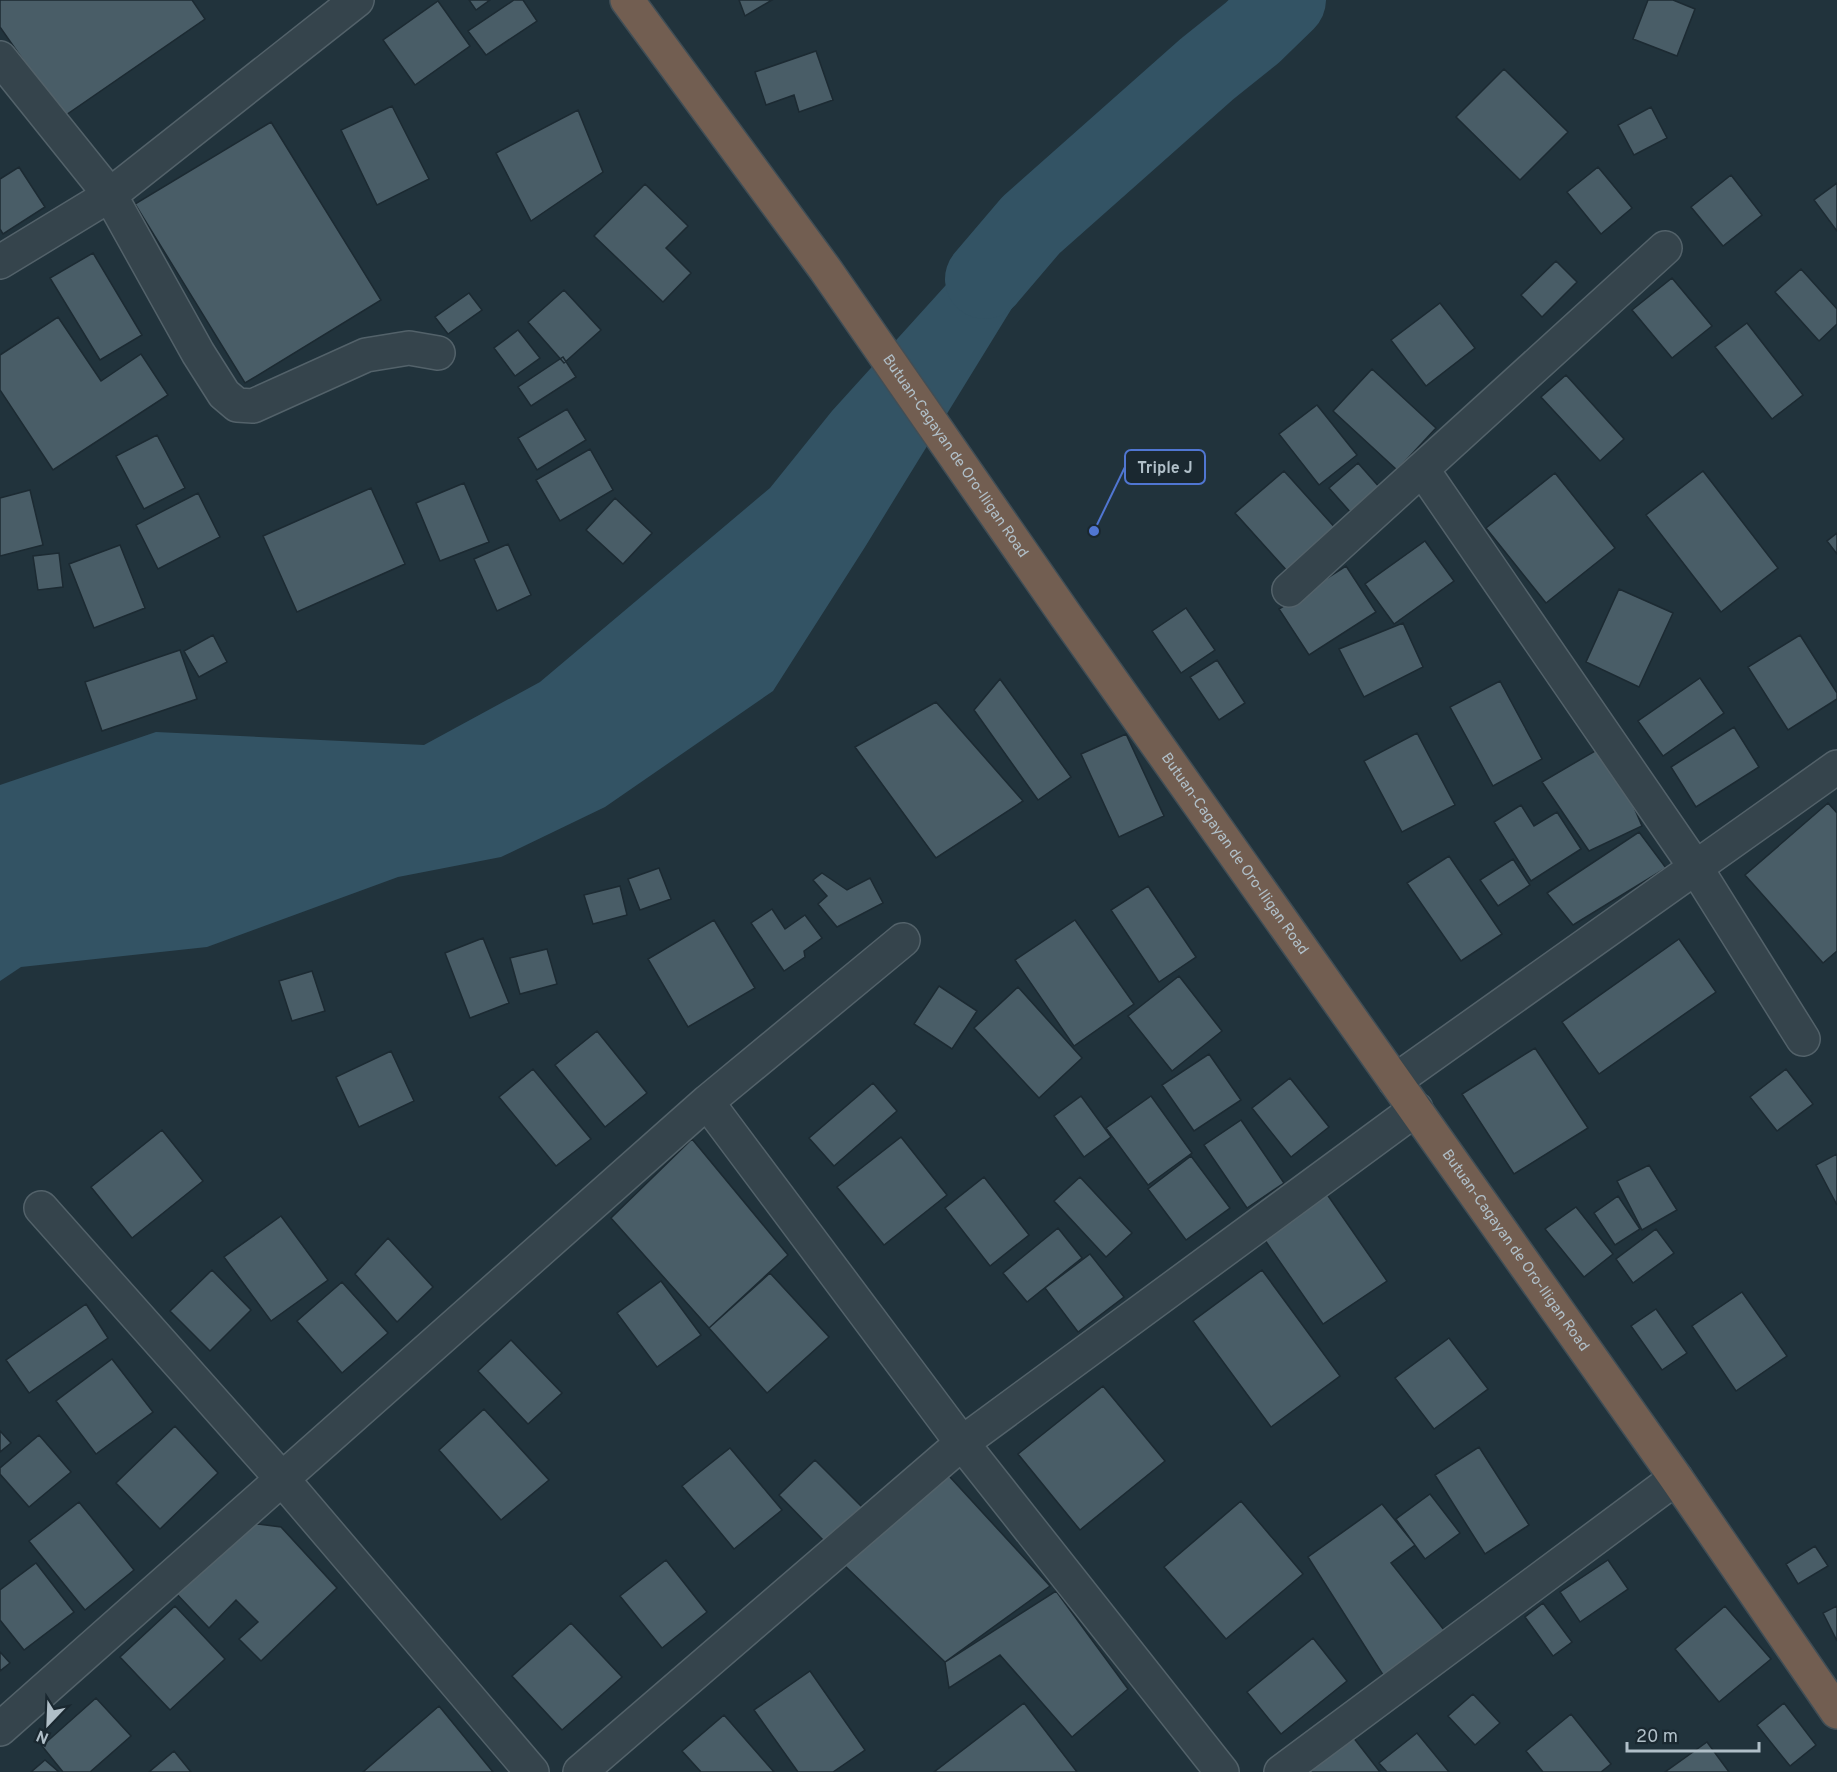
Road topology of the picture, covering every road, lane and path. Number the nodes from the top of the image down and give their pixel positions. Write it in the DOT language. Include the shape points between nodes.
graph roads {
  1 [pos="357,0"];
  2 [pos="627,0"];
  3 [pos="0,58"];
  4 [pos="110,195"];
  5 [pos="1665,248"];
  6 [pos="0,262"];
  7 [pos="438,353"];
  8 [pos="1422,469"];
  9 [pos="1289,590"];
  10 [pos="1837,767"];
  11 [pos="1696,868"];
  12 [pos="903,940"];
  13 [pos="1803,1039"];
  14 [pos="1395,1081"];
  15 [pos="707,1102"];
  16 [pos="1416,1109"];
  17 [pos="41,1208"];
  18 [pos="962,1443"];
  19 [pos="1676,1478"];
  20 [pos="283,1480"];
  21 [pos="1837,1712"];
  22 [pos="0,1729"];
  23 [pos="532,1772"];
  24 [pos="580,1772"];
  25 [pos="1222,1772"];
  26 [pos="1281,1772"];
  1 -- 4 [label="street"];
  2 -- 14 [label="highway, Butuan-Cagayan de Oro-Iligan Road" via="825,269"];
  3 -- 4 [label="street"];
  4 -- 6 [label="street"];
  4 -- 7 [label="street" via="198,353 224,394 237,405 253,406 366,355 409,348"];
  5 -- 8 [label="street"];
  8 -- 9 [label="street"];
  8 -- 11 [label="street"];
  10 -- 11 [label="street"];
  11 -- 13 [label="street"];
  11 -- 14 [label="street"];
  12 -- 15 [label="street"];
  14 -- 16 [label="highway, Butuan-Cagayan de Oro-Iligan Road"];
  15 -- 18 [label="street"];
  15 -- 20 [label="street"];
  16 -- 18 [label="street"];
  16 -- 19 [label="highway, Butuan-Cagayan de Oro-Iligan Road"];
  17 -- 20 [label="street"];
  18 -- 24 [label="street"];
  18 -- 25 [label="street"];
  19 -- 21 [label="highway, Butuan-Cagayan de Oro-Iligan Road"];
  19 -- 26 [label="street"];
  20 -- 22 [label="street"];
  20 -- 23 [label="street"];
}
